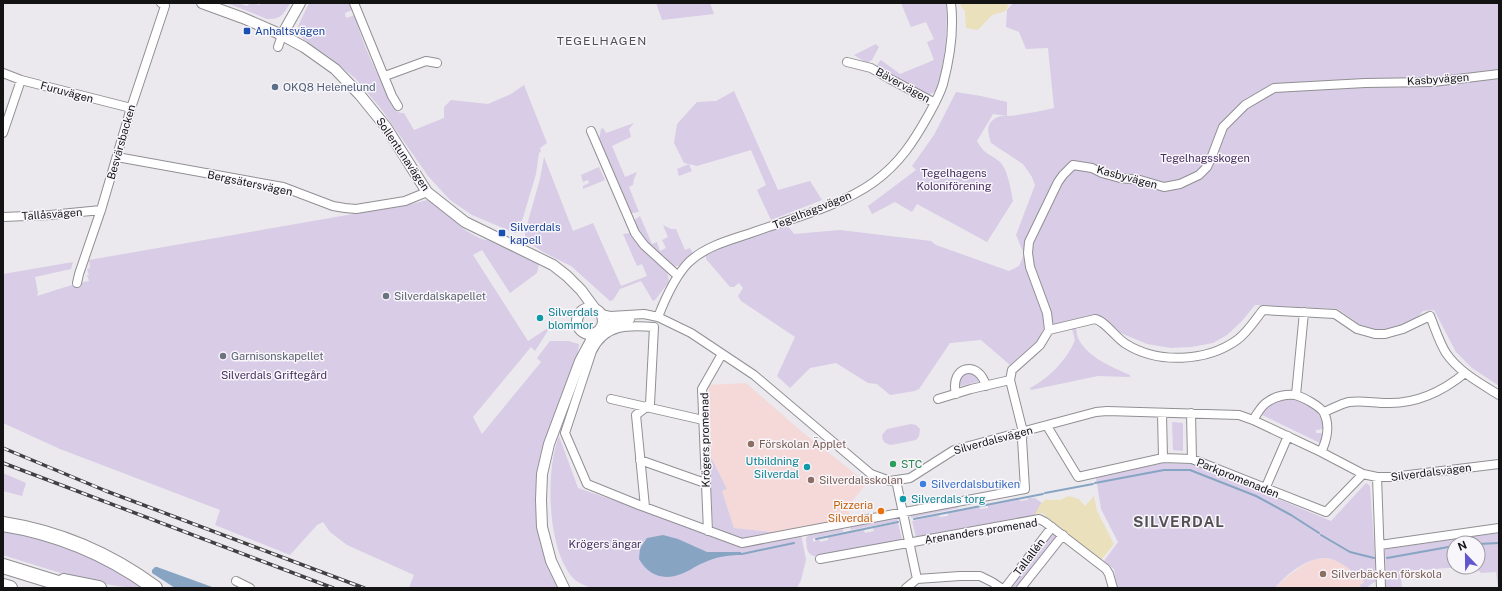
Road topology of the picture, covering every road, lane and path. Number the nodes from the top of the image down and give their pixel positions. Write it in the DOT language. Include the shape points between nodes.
graph roads {
  1 [pos="161,3"];
  2 [pos="202,3"];
  3 [pos="300,3"];
  4 [pos="354,3"];
  5 [pos="951,3"];
  6 [pos="282,35"];
  7 [pos="278,47"];
  8 [pos="847,62"];
  9 [pos="437,63"];
  10 [pos="3,73"];
  11 [pos="1499,74"];
  12 [pos="385,76"];
  13 [pos="21,80"];
  14 [pos="935,103"];
  15 [pos="398,106"];
  16 [pos="131,108"];
  17 [pos="591,131"];
  18 [pos="3,132"];
  19 [pos="117,157"];
  20 [pos="428,192"];
  21 [pos="101,210"];
  22 [pos="3,217"];
  23 [pos="678,276"];
  24 [pos="77,283"];
  25 [pos="575,285"];
  26 [pos="582,311"];
  27 [pos="598,312"];
  28 [pos="1304,312"];
  29 [pos="649,316"];
  30 [pos="658,317"];
  31 [pos="580,330"];
  32 [pos="1049,330"];
  33 [pos="597,331"];
  34 [pos="722,354"];
  35 [pos="580,361"];
  36 [pos="1465,373"];
  37 [pos="1010,380"];
  38 [pos="986,386"];
  39 [pos="956,394"];
  40 [pos="1296,395"];
  41 [pos="1499,395"];
  42 [pos="611,399"];
  43 [pos="938,400"];
  44 [pos="647,408"];
  45 [pos="1324,412"];
  46 [pos="1162,413"];
  47 [pos="1191,413"];
  48 [pos="703,420"];
  49 [pos="1253,420"];
  50 [pos="1047,426"];
  51 [pos="1023,432"];
  52 [pos="1288,436"];
  53 [pos="1321,452"];
  54 [pos="1163,458"];
  55 [pos="1192,459"];
  56 [pos="640,460"];
  57 [pos="1499,464"];
  58 [pos="1363,474"];
  59 [pos="1377,477"];
  60 [pos="896,480"];
  61 [pos="705,483"];
  62 [pos="1265,489"];
  63 [pos="645,507"];
  64 [pos="903,513"];
  65 [pos="3,524"];
  66 [pos="1052,527"];
  67 [pos="1499,528"];
  68 [pos="708,531"];
  69 [pos="1063,535"];
  70 [pos="909,543"];
  71 [pos="1380,545"];
  72 [pos="820,559"];
  73 [pos="3,566"];
  74 [pos="34,575"];
  75 [pos="917,579"];
  76 [pos="236,581"];
  77 [pos="562,584"];
  78 [pos="3,586"];
  79 [pos="10,588"];
  80 [pos="74,588"];
  81 [pos="98,588"];
  82 [pos="155,588"];
  83 [pos="250,588"];
  84 [pos="568,588"];
  85 [pos="906,588"];
  86 [pos="1001,588"];
  87 [pos="1005,588"];
  88 [pos="1021,588"];
  89 [pos="1113,588"];
  90 [pos="1381,588"];
  1 -- 16 [label="street, Besvärsbacken" via="165,6"];
  2 -- 6 [label="street, Sollentunavägen"];
  3 -- 6 [label="street"];
  4 -- 12 [label="street"];
  5 -- 14 [label="street, Tegelhagsvägen" via="951,43 943,85"];
  6 -- 7 [label="street"];
  6 -- 20 [label="street, Sollentunavägen" via="335,69 360,95 386,128"];
  8 -- 14 [label="street, Bävervägen" via="871,68"];
  9 -- 12 [label="street" via="426,61"];
  10 -- 13 [label="street, Furuvägen"];
  11 -- 32 [label="street, Kasbyvägen" via="1433,82 1274,88 1245,105 1223,127 1207,167 1199,175 1180,184 1164,187 1073,165 1058,182 1029,242 1030,268 1047,313"];
  12 -- 15 [label="street"];
  13 -- 16 [label="street, Furuvägen"];
  13 -- 18 [label="street"];
  14 -- 23 [label="street, Tegelhagsvägen" via="913,142 897,162 874,182 832,204 721,243 699,254"];
  16 -- 19 [label="street, Besvärsbacken"];
  17 -- 23 [label="street" via="635,233 644,245"];
  19 -- 20 [label="street, Bergsätersvägen" via="283,188 332,206 345,208 356,209 405,201"];
  19 -- 21 [label="street, Besvärsbacken"];
  20 -- 25 [label="street, Sollentunavägen" via="465,222 553,265"];
  21 -- 22 [label="street, Tallåsvägen"];
  21 -- 24 [label="street, Besvärsbacken"];
  23 -- 30 [label="street, Tegelhagsvägen"];
  25 -- 26 [label="street, Sollentunavägen"];
  25 -- 27 [label="street, Sollentunavägen"];
  26 -- 27 [label="street" via="587,308"];
  26 -- 31 [label="street" via="577,321"];
  27 -- 29 [label="street, Silverdalsvägen" via="610,316"];
  27 -- 33 [label="street" via="602,325"];
  28 -- 32 [label="street" via="1263,310 1239,339 1228,346 1200,356 1181,358 1134,349 1095,319"];
  28 -- 36 [label="street" via="1335,314 1357,329 1375,334 1403,329 1430,316 1447,353"];
  28 -- 40 [label="street"];
  29 -- 30 [label="street, Silverdalsvägen"];
  29 -- 33 [label="street, Silverdalsvägen" via="620,321"];
  30 -- 34 [label="street, Silverdalsvägen" via="691,333"];
  31 -- 33 [label="street" via="587,334"];
  31 -- 35 [label="street"];
  32 -- 37 [label="street" via="1040,345 1012,370"];
  33 -- 35 [label="street"];
  34 -- 48 [label="street, Krögers promenad" via="702,389"];
  34 -- 60 [label="street, Silverdalsvägen" via="754,375 871,474 890,481"];
  35 -- 77 [label="street" via="549,444 542,474 542,527 551,561"];
  36 -- 41 [label="street"];
  36 -- 45 [label="street" via="1444,389 1421,399 1386,404 1351,402"];
  37 -- 38 [label="street"];
  37 -- 51 [label="street"];
  38 -- 39 [label="street"];
  38 -- 39 [label="street" via="983,376 978,372 964,370 957,375 954,382"];
  39 -- 43 [label="street"];
  40 -- 45 [label="street" via="1315,404"];
  40 -- 49 [label="street" via="1280,396 1268,401"];
  42 -- 44 [label="street"];
  44 -- 48 [label="street"];
  44 -- 56 [label="street" via="636,416"];
  44 -- 63 [label="street" via="650,404 654,327 617,328 604,335 592,351 565,433 587,484"];
  45 -- 53 [label="street" via="1328,427"];
  46 -- 47 [label="street, Silverdalsvägen"];
  46 -- 50 [label="street, Silverdalsvägen" via="1102,412"];
  46 -- 54 [label="street"];
  47 -- 49 [label="street, Silverdalsvägen" via="1239,415"];
  47 -- 55 [label="street"];
  48 -- 61 [label="street, Krögers promenad"];
  49 -- 52 [label="street, Silverdalsvägen"];
  50 -- 51 [label="street, Silverdalsvägen"];
  50 -- 54 [label="street, Parkpromenaden" via="1078,477"];
  51 -- 60 [label="street, Silverdalsvägen" via="954,450 910,478"];
  51 -- 64 [label="street" via="1025,489"];
  52 -- 53 [label="street, Silverdalsvägen"];
  52 -- 62 [label="street"];
  53 -- 58 [label="street, Silverdalsvägen"];
  54 -- 55 [label="street, Parkpromenaden"];
  55 -- 62 [label="street, Parkpromenaden"];
  56 -- 61 [label="street"];
  56 -- 63 [label="street"];
  57 -- 59 [label="street, Silverdalsvägen"];
  58 -- 59 [label="street, Silverdalsvägen"];
  58 -- 62 [label="street, Parkpromenaden" via="1326,512"];
  59 -- 71 [label="street"];
  60 -- 64 [label="street"];
  61 -- 68 [label="street, Krögers promenad"];
  63 -- 68 [label="street"];
  64 -- 68 [label="street" via="742,543"];
  64 -- 70 [label="street"];
  65 -- 82 [label="highway" via="40,531 82,545 132,571"];
  66 -- 69 [label="street, Arenanders promenad"];
  66 -- 70 [label="street, Arenanders promenad" via="1038,519"];
  66 -- 87 [label="street, Tallallén"];
  67 -- 71 [label="street"];
  69 -- 88 [label="street, Tallallén"];
  69 -- 89 [label="street, Arenanders promenad" via="1106,569 1110,574"];
  70 -- 72 [label="street, Arenanders promenad"];
  70 -- 75 [label="street"];
  71 -- 90 [label="street"];
  73 -- 74 [label="highway"];
  74 -- 80 [label="highway"];
  74 -- 81 [label="highway"];
  75 -- 85 [label="street"];
  75 -- 86 [label="street" via="980,576"];
  76 -- 83 [label="street"];
  77 -- 84 [label="street"];
  78 -- 79 [label="highway"];
}
